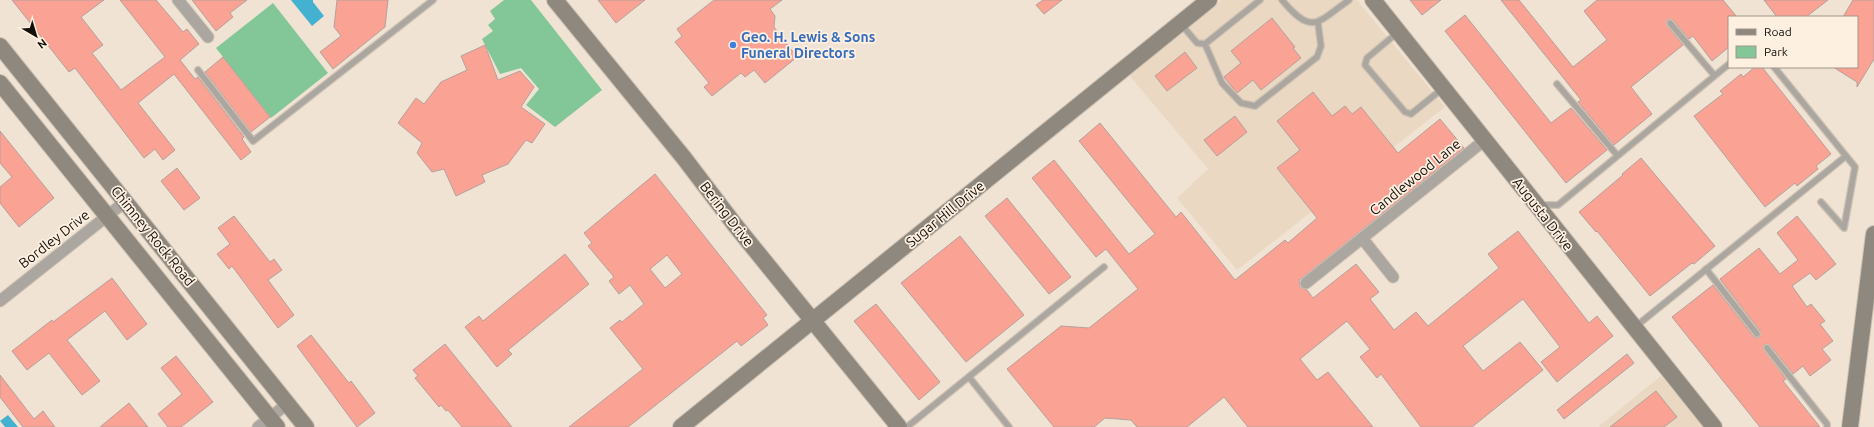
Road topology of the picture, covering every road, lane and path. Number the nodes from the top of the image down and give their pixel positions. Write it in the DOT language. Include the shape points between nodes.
graph roads {
  1 [pos="178,0"];
  2 [pos="433,0"];
  3 [pos="555,0"];
  4 [pos="1209,0"];
  5 [pos="1260,0"];
  6 [pos="1282,0"];
  7 [pos="1349,0"];
  8 [pos="1373,0"];
  9 [pos="1180,23"];
  10 [pos="1318,23"];
  11 [pos="1670,23"];
  12 [pos="1399,32"];
  13 [pos="208,37"];
  14 [pos="1205,44"];
  15 [pos="0,46"];
  16 [pos="1728,65"];
  17 [pos="1775,68"];
  18 [pos="198,70"];
  19 [pos="1714,76"];
  20 [pos="0,83"];
  21 [pos="1557,84"];
  22 [pos="1443,87"];
  23 [pos="1486,139"];
  24 [pos="1617,155"];
  25 [pos="1846,156"];
  26 [pos="126,201"];
  27 [pos="1821,202"];
  28 [pos="1536,205"];
  29 [pos="107,216"];
  30 [pos="1874,234"];
  31 [pos="1362,238"];
  32 [pos="1104,267"];
  33 [pos="1706,269"];
  34 [pos="1393,277"];
  35 [pos="1306,283"];
  36 [pos="0,301"];
  37 [pos="814,321"];
  38 [pos="1634,328"];
  39 [pos="1867,333"];
  40 [pos="1757,334"];
  41 [pos="1767,348"];
  42 [pos="969,377"];
  43 [pos="287,404"];
  44 [pos="268,424"];
  45 [pos="306,427"];
  46 [pos="681,427"];
  47 [pos="899,427"];
  48 [pos="907,427"];
  49 [pos="1009,427"];
  50 [pos="1714,427"];
  51 [pos="1826,427"];
  52 [pos="1850,427"];
  1 -- 13 [label="street"];
  2 -- 18 [label="lane" via="253,141"];
  3 -- 37 [label="street, Bering Drive"];
  4 -- 9 [label="street, Sugar Hill Drive"];
  5 -- 14 [label="lane"];
  6 -- 10 [label="lane" via="1306,23"];
  7 -- 10 [label="lane"];
  8 -- 12 [label="street, Augusta Drive"];
  9 -- 14 [label="lane" via="1197,43"];
  9 -- 37 [label="street, Sugar Hill Drive"];
  10 -- 14 [label="lane" via="1321,46 1317,57 1254,106 1241,103 1222,83"];
  11 -- 19 [label="lane"];
  12 -- 22 [label="street, Augusta Drive"];
  12 -- 22 [label="lane" via="1367,58 1365,65 1405,112 1411,114"];
  15 -- 26 [label="street, Chimney Rock Road"];
  16 -- 19 [label="lane"];
  17 -- 25 [label="lane"];
  19 -- 24 [label="lane"];
  20 -- 29 [label="street, Chimney Rock Road"];
  21 -- 24 [label="lane"];
  22 -- 23 [label="street, Augusta Drive"];
  23 -- 28 [label="street, Augusta Drive"];
  23 -- 31 [label="street, Candlewood Lane"];
  24 -- 28 [label="lane" via="1558,205"];
  25 -- 27 [label="lane" via="1855,167 1844,228"];
  25 -- 33 [label="lane"];
  26 -- 29 [label="street, Bordley Drive"];
  26 -- 43 [label="street, Chimney Rock Road"];
  28 -- 38 [label="street, Augusta Drive"];
  29 -- 36 [label="street, Bordley Drive"];
  29 -- 44 [label="street, Chimney Rock Road"];
  30 -- 39 [label="street"];
  31 -- 34 [label="street"];
  31 -- 35 [label="street, Candlewood Lane"];
  32 -- 42 [label="lane"];
  33 -- 38 [label="lane"];
  33 -- 40 [label="lane"];
  37 -- 46 [label="street, Sugar Hill Drive"];
  37 -- 47 [label="street, Bering Drive"];
  38 -- 50 [label="street, Augusta Drive"];
  39 -- 52 [label="street"];
  41 -- 51 [label="lane" via="1827,424"];
  42 -- 48 [label="lane"];
  42 -- 49 [label="lane"];
  43 -- 44 [label="street"];
  43 -- 45 [label="street, Chimney Rock Road"];
}
